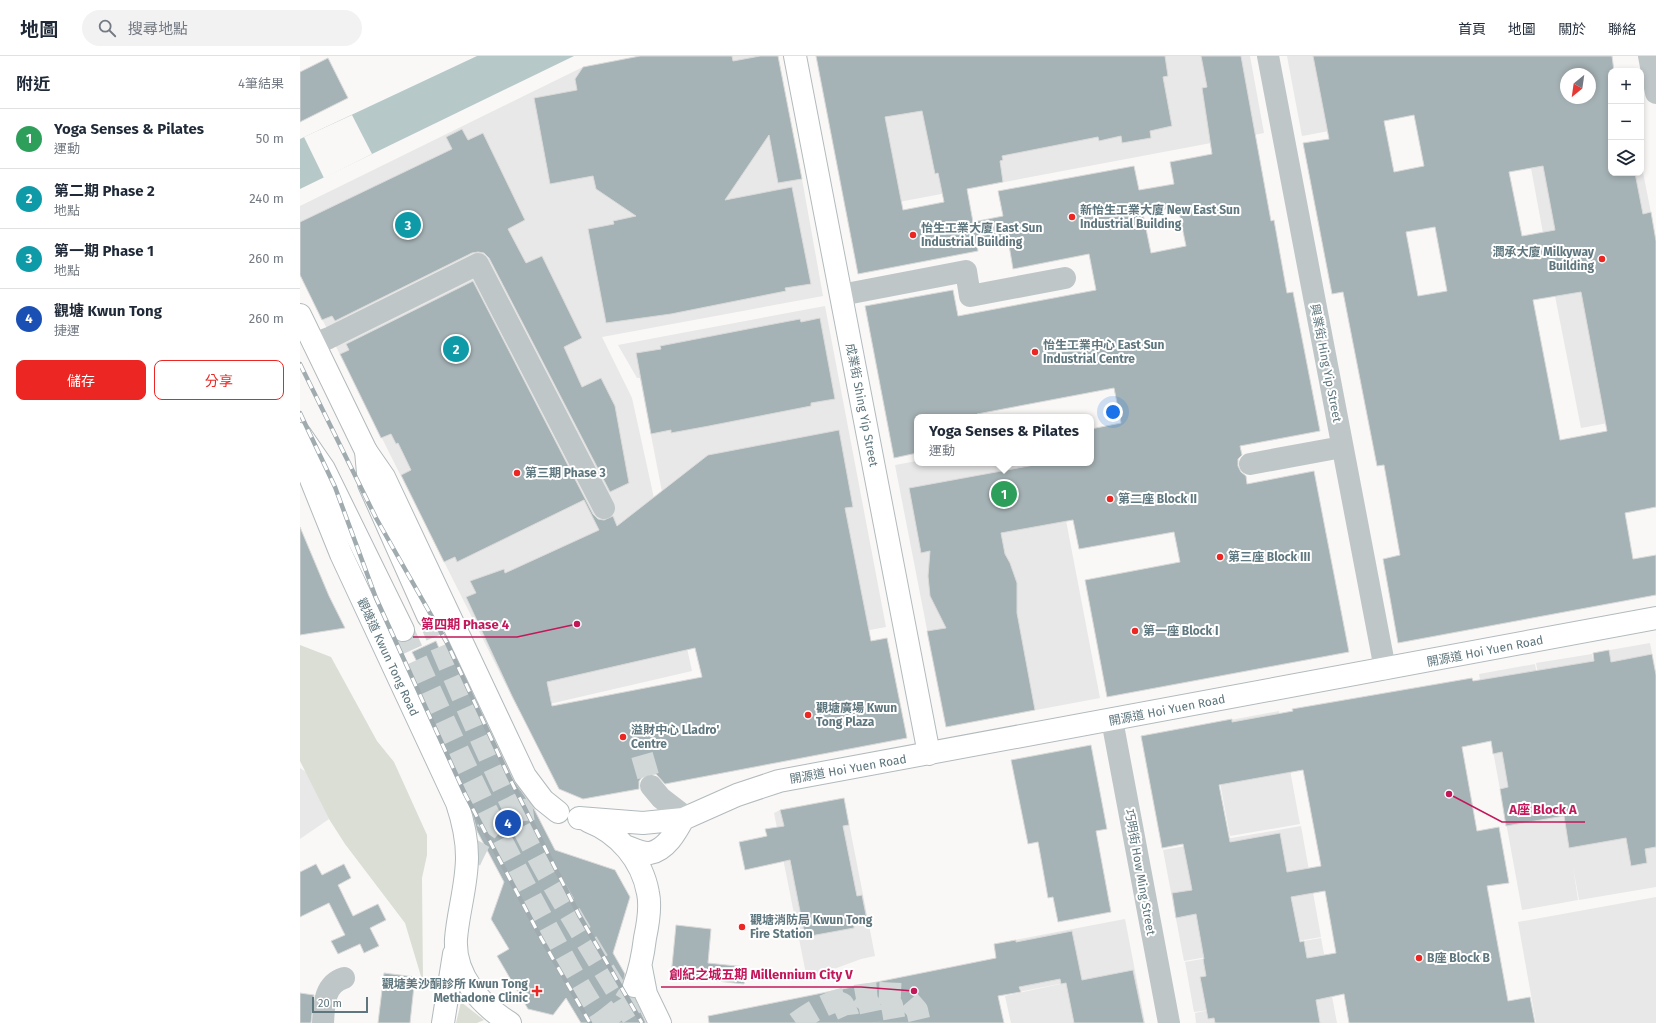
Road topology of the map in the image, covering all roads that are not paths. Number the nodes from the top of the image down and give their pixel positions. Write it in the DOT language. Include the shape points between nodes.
graph roads {
  1 [pos="795,56"];
  2 [pos="1268,56"];
  3 [pos="1649,56"];
  4 [pos="1656,93"];
  5 [pos="1065,278"];
  6 [pos="841,295"];
  7 [pos="300,315"];
  8 [pos="314,344"];
  9 [pos="301,441"];
  10 [pos="1342,447"];
  11 [pos="366,452"];
  12 [pos="1250,464"];
  13 [pos="604,508"];
  14 [pos="428,616"];
  15 [pos="1656,618"];
  16 [pos="404,630"];
  17 [pos="1385,669"];
  18 [pos="1112,720"];
  19 [pos="929,754"];
  20 [pos="651,786"];
  21 [pos="533,808"];
  22 [pos="558,812"];
  23 [pos="579,818"];
  24 [pos="685,819"];
  25 [pos="625,846"];
  26 [pos="456,940"];
  27 [pos="344,978"];
  28 [pos="323,1023"];
  29 [pos="443,1023"];
  30 [pos="510,1023"];
  31 [pos="660,1023"];
  32 [pos="1169,1023"];
  1 -- 6 [label="main road, 成業街 Shing Yip Street"];
  2 -- 10 [label="street, 興業街 Hing Yip Street"];
  3 -- 4 [label="street"];
  5 -- 6 [label="street" via="970,296 966,272"];
  6 -- 19 [label="main road, 成業街 Shing Yip Street"];
  7 -- 8 [label="main road"];
  8 -- 11 [label="main road"];
  8 -- 13 [label="street" via="478,264"];
  9 -- 16 [label="main road, 觀塘道 Kwun Tong Road" via="324,469"];
  9 -- 26 [label="main road, 觀塘道 Kwun Tong Road" via="310,477 340,554 464,822 468,870"];
  10 -- 12 [label="street"];
  10 -- 17 [label="street, 興業街 Hing Yip Street"];
  11 -- 14 [label="main road" via="369,484"];
  11 -- 22 [label="main road" via="384,477 525,776 543,800"];
  15 -- 17 [label="main road, 開源道 Hoi Yuen Road"];
  17 -- 18 [label="main road, 開源道 Hoi Yuen Road"];
  18 -- 19 [label="main road, 開源道 Hoi Yuen Road"];
  18 -- 32 [label="street, 巧明街 How Ming Street"];
  19 -- 24 [label="main road, 開源道 Hoi Yuen Road" via="779,781 737,795"];
  20 -- 24 [label="street"];
  21 -- 22 [label="main road"];
  22 -- 23 [label="main road"];
  23 -- 24 [label="main road, 開源道 Hoi Yuen Road" via="643,823"];
  23 -- 25 [label="main road" via="598,825"];
  24 -- 25 [label="main road" via="669,841 650,853 638,852"];
  25 -- 31 [label="main road" via="641,868 649,894 648,918 637,977"];
  26 -- 29 [label="main road"];
  26 -- 30 [label="main road, 觀塘道 Kwun Tong Road" via="461,972 470,986 481,1001"];
  27 -- 28 [label="street" via="336,980 327,992"];
}
